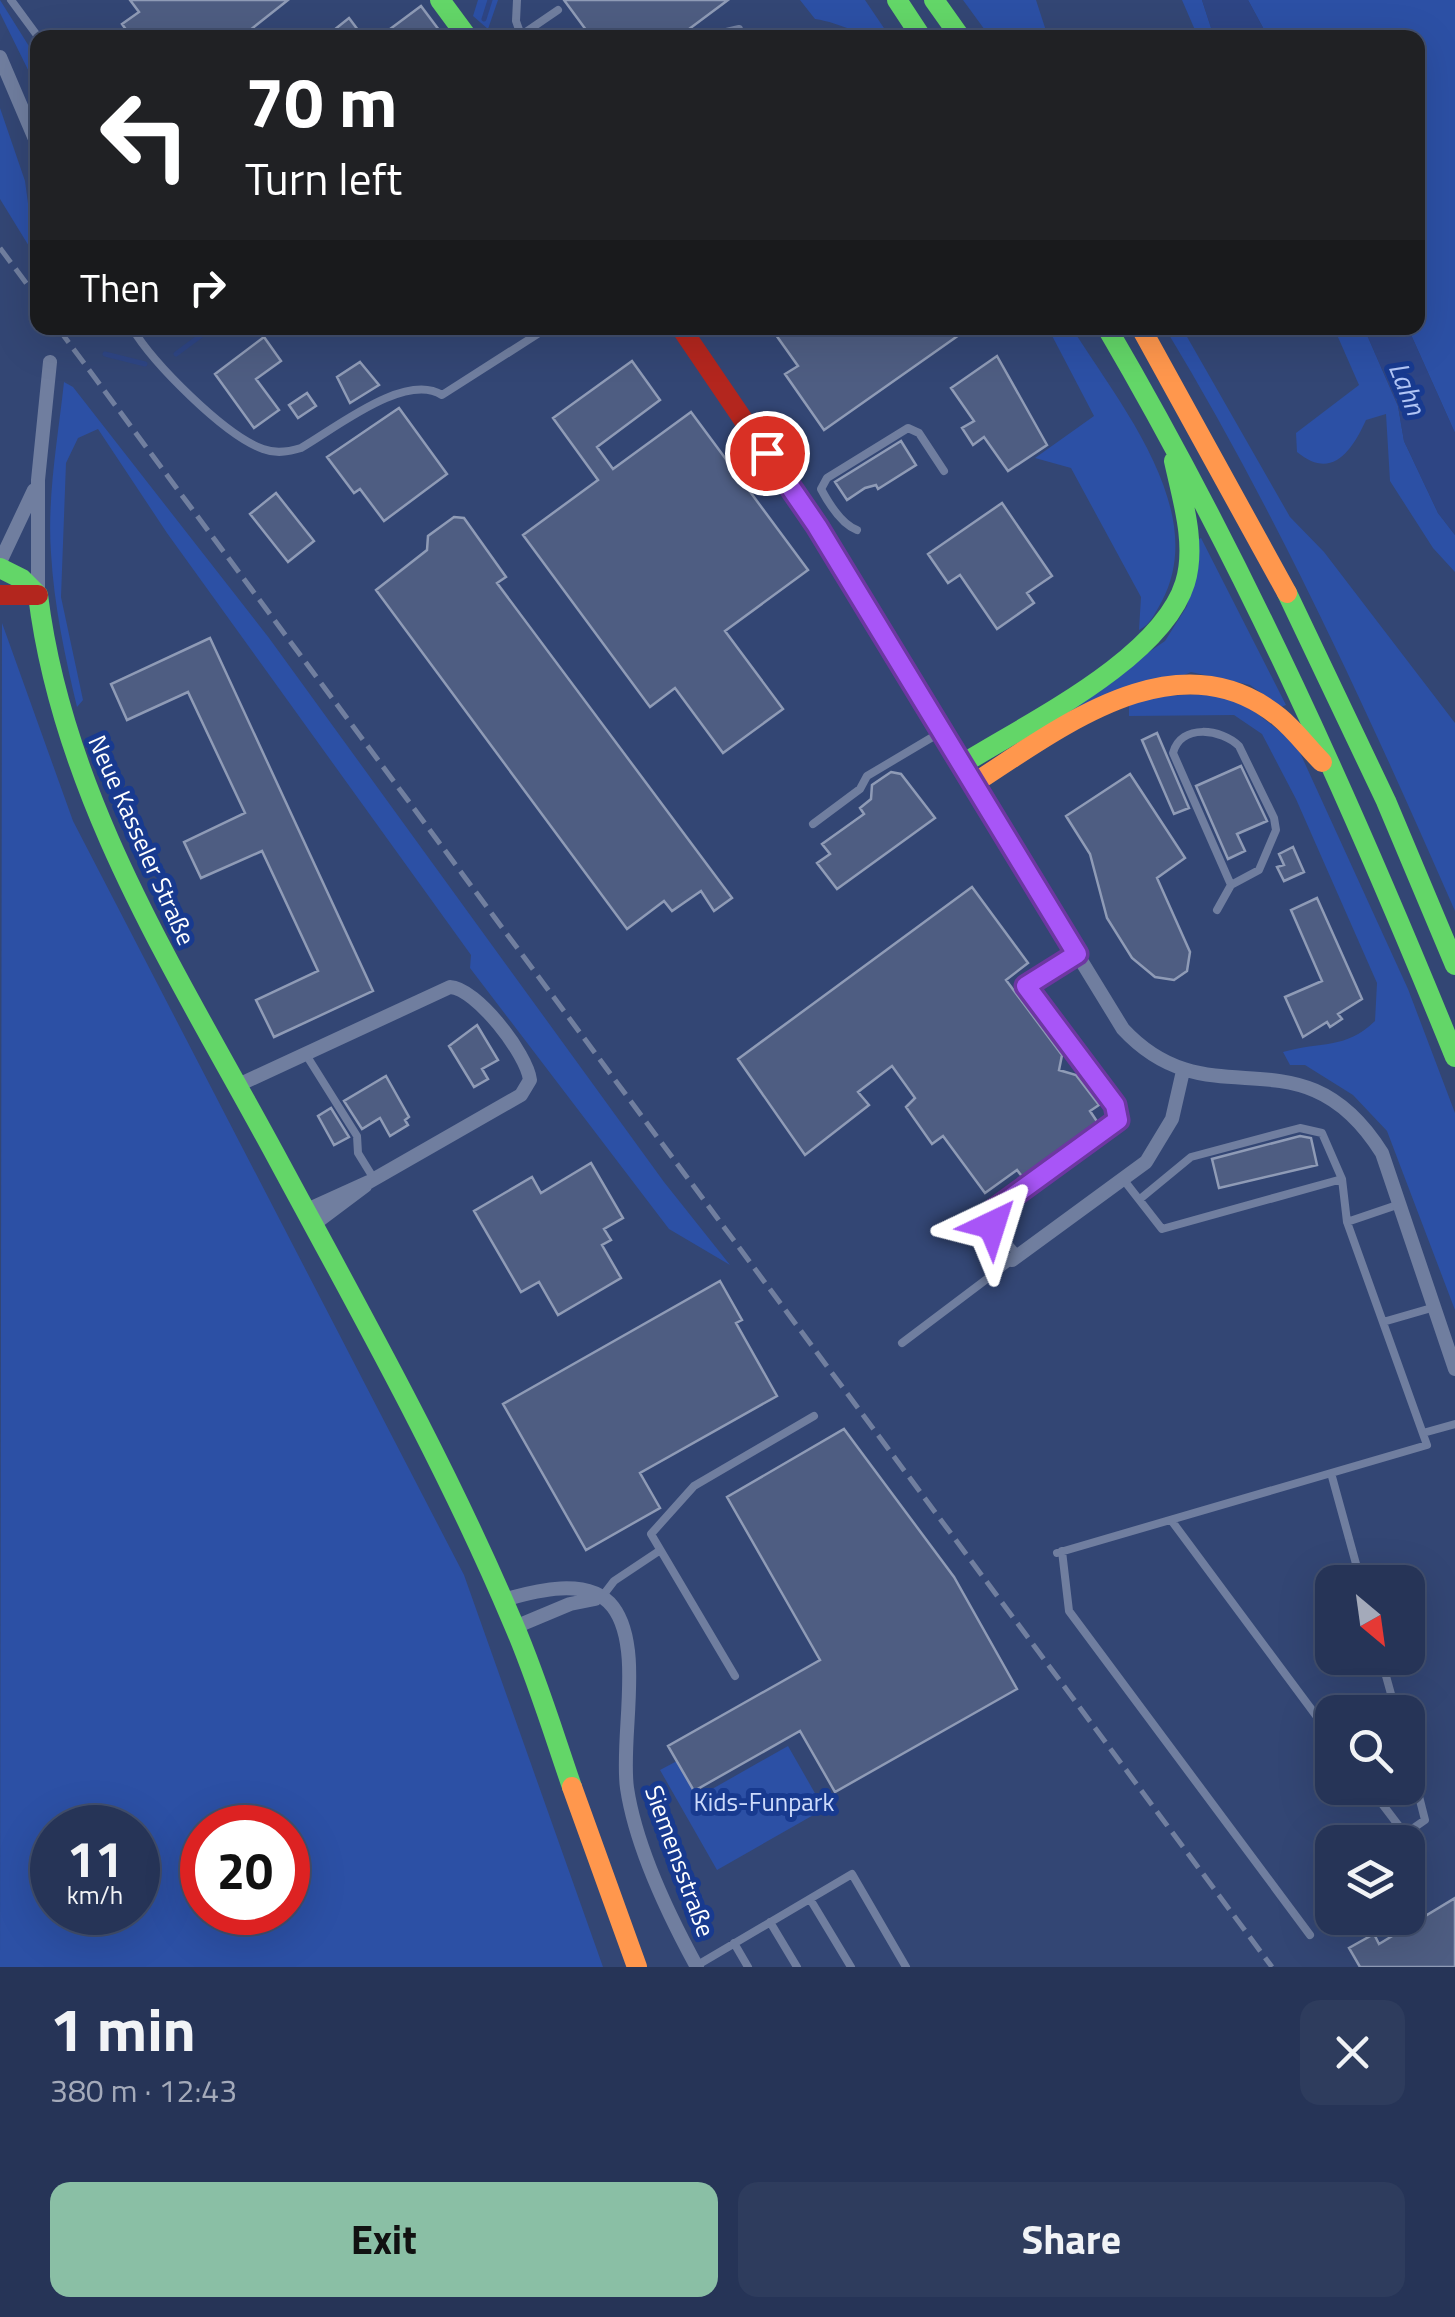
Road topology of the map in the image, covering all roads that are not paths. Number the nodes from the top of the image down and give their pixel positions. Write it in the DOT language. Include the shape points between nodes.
graph roads {
  1 [pos="11,0"];
  2 [pos="440,0"];
  3 [pos="517,0"];
  4 [pos="896,0"];
  5 [pos="934,0"];
  6 [pos="558,10"];
  7 [pos="739,29"];
  8 [pos="33,30"];
  9 [pos="462,30"];
  10 [pos="518,30"];
  11 [pos="530,30"];
  12 [pos="735,30"];
  13 [pos="917,30"];
  14 [pos="955,30"];
  15 [pos="0,57"];
  16 [pos="30,127"];
  17 [pos="138,335"];
  18 [pos="536,335"];
  19 [pos="688,335"];
  20 [pos="1111,335"];
  21 [pos="1145,335"];
  22 [pos="50,362"];
  23 [pos="1170,442"];
  24 [pos="944,471"];
  25 [pos="38,480"];
  26 [pos="857,530"];
  27 [pos="0,565"];
  28 [pos="0,595"];
  29 [pos="38,595"];
  30 [pos="941,732"];
  31 [pos="960,764"];
  32 [pos="973,784"];
  33 [pos="1348,794"];
  34 [pos="813,824"];
  35 [pos="1231,885"];
  36 [pos="1217,910"];
  37 [pos="1077,954"];
  38 [pos="1455,965"];
  39 [pos="305,1052"];
  40 [pos="1455,1057"];
  41 [pos="1184,1071"];
  42 [pos="236,1086"];
  43 [pos="1123,1179"];
  44 [pos="372,1180"];
  45 [pos="1342,1180"];
  46 [pos="1140,1199"];
  47 [pos="1400,1204"];
  48 [pos="309,1218"];
  49 [pos="1347,1222"];
  50 [pos="1016,1258"];
  51 [pos="1435,1307"];
  52 [pos="1382,1322"];
  53 [pos="902,1343"];
  54 [pos="1455,1369"];
  55 [pos="814,1416"];
  56 [pos="1455,1424"];
  57 [pos="1422,1433"];
  58 [pos="1331,1473"];
  59 [pos="1171,1520"];
  60 [pos="658,1550"];
  61 [pos="1356,1565"];
  62 [pos="600,1598"];
  63 [pos="503,1600"];
  64 [pos="515,1627"];
  65 [pos="734,1676"];
  66 [pos="1315,1714"];
  67 [pos="1383,1805"];
  68 [pos="1422,1805"];
  69 [pos="810,1898"];
  70 [pos="770,1922"];
  71 [pos="1310,1935"];
  72 [pos="734,1943"];
  73 [pos="696,1966"];
  74 [pos="637,1967"];
  75 [pos="748,1967"];
  76 [pos="797,1967"];
  77 [pos="851,1967"];
  78 [pos="906,1967"];
  1 -- 8 [label="lane"];
  2 -- 9 [label="main road"];
  3 -- 10 [label="lane"];
  4 -- 13 [label="main road"];
  5 -- 14 [label="main road"];
  6 -- 11 [label="lane"];
  7 -- 12 [label="lane"];
  15 -- 16 [label="street"];
  17 -- 18 [label="lane" via="235,432 284,453 405,388 442,394"];
  19 -- 30 [label="main road" via="817,526"];
  20 -- 23 [label="main road"];
  21 -- 38 [label="main road" via="1326,671 1400,827"];
  22 -- 25 [label="street, Neue Kasseler Straße"];
  23 -- 31 [label="main road" via="1188,547 1186,580 1172,613 1140,648"];
  23 -- 33 [label="main road" via="1213,514"];
  24 -- 26 [label="lane" via="920,433 908,428 827,478 824,495"];
  25 -- 27 [label="street"];
  25 -- 29 [label="street, Neue Kasseler Straße"];
  27 -- 29 [label="main road"];
  28 -- 29 [label="main road"];
  29 -- 42 [label="main road, Neue Kasseler Straße" via="62,716 96,811"];
  30 -- 31 [label="main road"];
  30 -- 34 [label="lane" via="867,776 860,789"];
  31 -- 32 [label="main road"];
  32 -- 33 [label="main road" via="1128,694 1200,680 1251,696 1285,720"];
  32 -- 37 [label="street"];
  33 -- 40 [label="main road"];
  35 -- 35 [label="lane" via="1173,753 1193,732 1232,739 1274,818 1276,830 1260,870"];
  35 -- 36 [label="lane"];
  37 -- 41 [label="street" via="1124,1030 1146,1052"];
  37 -- 50 [label="lane" via="1026,986 1115,1105 1118,1120 994,1210 992,1225"];
  39 -- 42 [label="street"];
  39 -- 44 [label="lane" via="357,1136"];
  39 -- 44 [label="street" via="438,990 459,988 479,1000 529,1070 521,1095"];
  41 -- 43 [label="street" via="1166,1132 1146,1162"];
  41 -- 47 [label="street" via="1289,1081 1330,1095 1372,1137"];
  42 -- 48 [label="main road, Neue Kasseler Straße"];
  43 -- 46 [label="lane"];
  43 -- 50 [label="street"];
  44 -- 48 [label="street" via="339,1210"];
  45 -- 46 [label="lane" via="1162,1229"];
  45 -- 46 [label="lane" via="1322,1133 1300,1128 1191,1157"];
  45 -- 49 [label="lane"];
  47 -- 49 [label="lane"];
  47 -- 51 [label="street"];
  48 -- 63 [label="main road, Neue Kasseler Straße"];
  49 -- 52 [label="lane"];
  50 -- 53 [label="lane"];
  51 -- 52 [label="lane"];
  51 -- 54 [label="street"];
  52 -- 57 [label="lane"];
  55 -- 60 [label="lane" via="694,1486 651,1534"];
  56 -- 57 [label="lane"];
  57 -- 58 [label="lane" via="1427,1445"];
  58 -- 59 [label="lane"];
  58 -- 61 [label="lane"];
  59 -- 66 [label="lane"];
  59 -- 71 [label="lane" via="1060,1552 1069,1611"];
  60 -- 62 [label="lane"];
  60 -- 65 [label="lane"];
  62 -- 63 [label="street" via="558,1588"];
  62 -- 64 [label="street"];
  62 -- 73 [label="street, Siemensstraße" via="613,1608 626,1642 630,1802"];
  63 -- 64 [label="main road, Neue Kasseler Straße"];
  64 -- 74 [label="main road, Neue Kasseler Straße"];
  67 -- 68 [label="lane" via="1405,1834 1426,1820"];
  69 -- 70 [label="lane"];
  69 -- 77 [label="lane"];
  69 -- 78 [label="lane" via="852,1874"];
  70 -- 72 [label="lane"];
  70 -- 76 [label="lane"];
  72 -- 73 [label="lane"];
  72 -- 75 [label="lane"];
}
